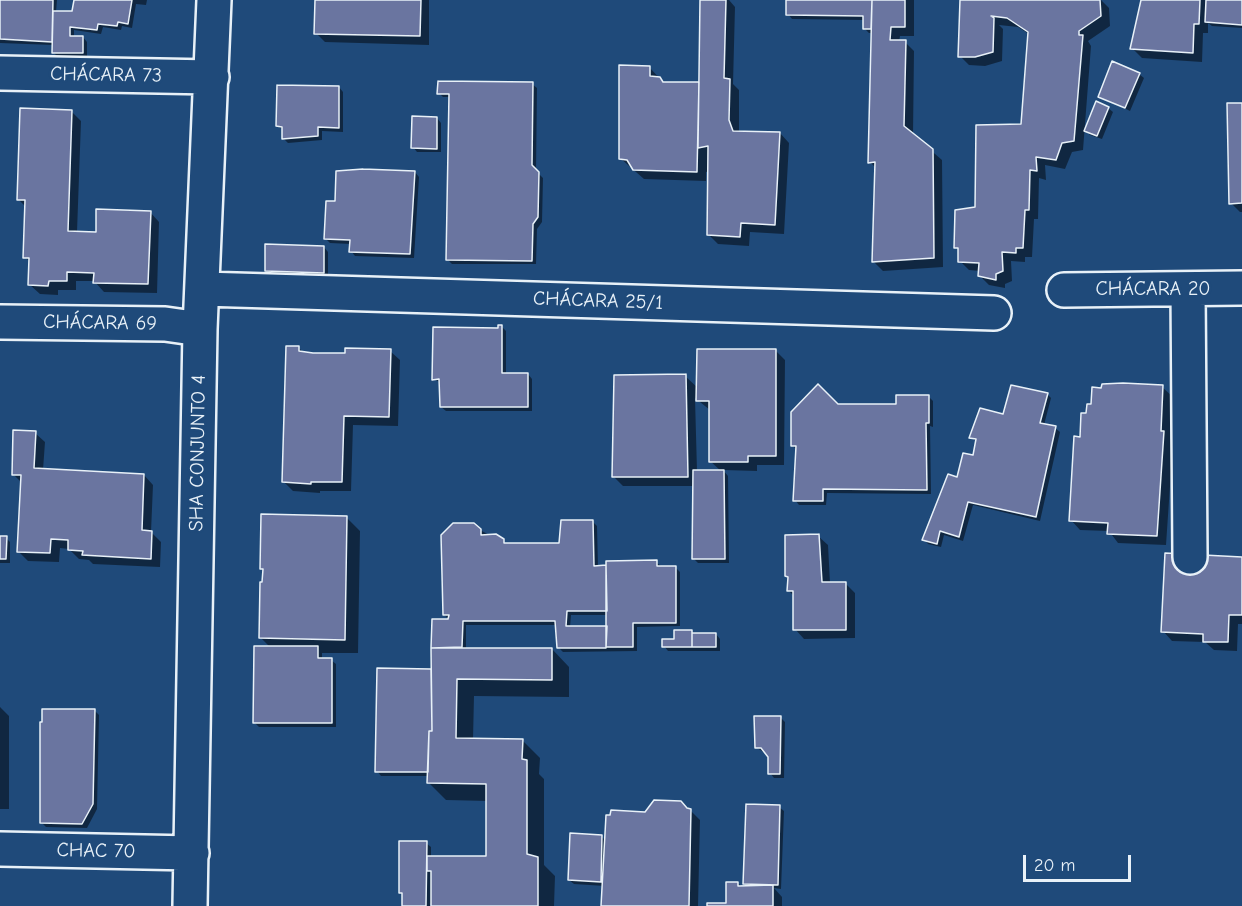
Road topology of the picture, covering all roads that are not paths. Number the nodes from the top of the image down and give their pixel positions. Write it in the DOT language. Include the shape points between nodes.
graph roads {
  1 [pos="214,0"];
  2 [pos="0,73"];
  3 [pos="212,77"];
  4 [pos="1242,288"];
  5 [pos="202,289"];
  6 [pos="1188,289"];
  7 [pos="1064,290"];
  8 [pos="994,313"];
  9 [pos="0,322"];
  10 [pos="200,329"];
  11 [pos="1190,556"];
  12 [pos="0,849"];
  13 [pos="192,853"];
  14 [pos="190,906"];
  1 -- 3 [label="street, SHA CONJUNTO 4"];
  2 -- 3 [label="street, CHÁCARA 73"];
  3 -- 5 [label="street, SHA CONJUNTO 4"];
  4 -- 6 [label="street, CHÁCARA 20"];
  5 -- 8 [label="street, CHÁCARA 25/1"];
  5 -- 10 [label="street, SHA CONJUNTO 4"];
  6 -- 7 [label="street, CHÁCARA 20"];
  6 -- 11 [label="street"];
  9 -- 10 [label="street, CHÁCARA 69" via="165,324"];
  10 -- 13 [label="street, SHA CONJUNTO 4"];
  12 -- 13 [label="street, CHAC 70"];
  13 -- 14 [label="street, SHA CONJUNTO 4"];
}
